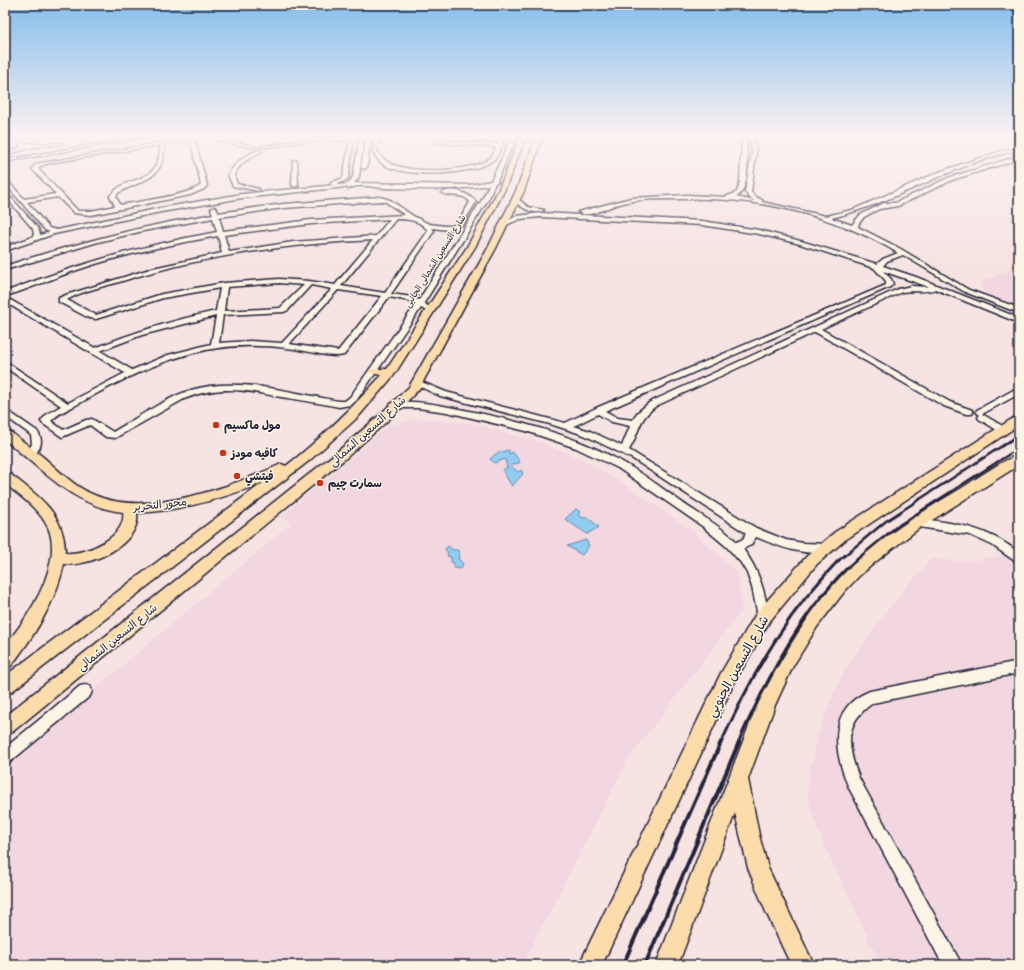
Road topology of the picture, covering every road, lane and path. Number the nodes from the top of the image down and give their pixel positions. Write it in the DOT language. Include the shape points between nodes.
graph roads {
  1 [pos="5,180"];
  2 [pos="45,180"];
  3 [pos="140,180"];
  4 [pos="202,180"];
  5 [pos="232,180"];
  6 [pos="294,180"];
  7 [pos="342,180"];
  8 [pos="354,180"];
  9 [pos="363,180"];
  10 [pos="421,180"];
  11 [pos="434,180"];
  12 [pos="506,180"];
  13 [pos="523,180"];
  14 [pos="741,180"];
  15 [pos="750,180"];
  16 [pos="924,180"];
  17 [pos="941,180"];
  18 [pos="494,182"];
  19 [pos="294,186"];
  20 [pos="350,187"];
  21 [pos="366,187"];
  22 [pos="461,188"];
  23 [pos="236,191"];
  24 [pos="245,192"];
  25 [pos="60,195"];
  26 [pos="7,198"];
  27 [pos="486,198"];
  28 [pos="726,198"];
  29 [pos="386,200"];
  30 [pos="23,201"];
  31 [pos="213,204"];
  32 [pos="767,204"];
  33 [pos="513,206"];
  34 [pos="118,207"];
  35 [pos="29,208"];
  36 [pos="529,208"];
  37 [pos="216,215"];
  38 [pos="528,216"];
  39 [pos="411,217"];
  40 [pos="394,218"];
  41 [pos="826,218"];
  42 [pos="504,224"];
  43 [pos="428,226"];
  44 [pos="854,228"];
  45 [pos="221,233"];
  46 [pos="486,233"];
  47 [pos="60,234"];
  48 [pos="377,238"];
  49 [pos="34,242"];
  50 [pos="5,250"];
  51 [pos="5,253"];
  52 [pos="903,253"];
  53 [pos="226,254"];
  54 [pos="15,264"];
  55 [pos="877,267"];
  56 [pos="5,268"];
  57 [pos="5,276"];
  58 [pos="896,281"];
  59 [pos="309,283"];
  60 [pos="224,285"];
  61 [pos="337,287"];
  62 [pos="911,288"];
  63 [pos="443,290"];
  64 [pos="5,294"];
  65 [pos="385,294"];
  66 [pos="955,294"];
  67 [pos="5,299"];
  68 [pos="422,300"];
  69 [pos="430,311"];
  70 [pos="1019,312"];
  71 [pos="220,313"];
  72 [pos="819,315"];
  73 [pos="1019,321"];
  74 [pos="830,322"];
  75 [pos="815,329"];
  76 [pos="215,344"];
  77 [pos="284,345"];
  78 [pos="94,351"];
  79 [pos="6,365"];
  80 [pos="374,371"];
  81 [pos="130,372"];
  82 [pos="390,373"];
  83 [pos="416,383"];
  84 [pos="1019,390"];
  85 [pos="443,394"];
  86 [pos="398,405"];
  87 [pos="67,406"];
  88 [pos="434,407"];
  89 [pos="599,410"];
  90 [pos="5,412"];
  91 [pos="981,414"];
  92 [pos="1019,420"];
  93 [pos="634,423"];
  94 [pos="567,426"];
  95 [pos="1003,430"];
  96 [pos="5,434"];
  97 [pos="624,450"];
  98 [pos="31,454"];
  99 [pos="306,457"];
  100 [pos="1019,459"];
  101 [pos="6,478"];
  102 [pos="129,508"];
  103 [pos="917,524"];
  104 [pos="752,531"];
  105 [pos="735,547"];
  106 [pos="826,547"];
  107 [pos="58,558"];
  108 [pos="1019,559"];
  109 [pos="763,617"];
  110 [pos="5,661"];
  111 [pos="1019,667"];
  112 [pos="5,686"];
  113 [pos="85,692"];
  114 [pos="5,727"];
  115 [pos="5,757"];
  116 [pos="738,779"];
  117 [pos="590,965"];
  118 [pos="667,965"];
  119 [pos="803,965"];
  120 [pos="953,965"];
  1 -- 30 [label="street"];
  2 -- 25 [label="street"];
  3 -- 34 [label="street" via="116,192 113,196"];
  4 -- 34 [label="street" via="189,190 172,196"];
  5 -- 23 [label="street"];
  6 -- 19 [label="street"];
  7 -- 19 [label="street"];
  8 -- 20 [label="street"];
  9 -- 21 [label="street"];
  10 -- 21 [label="street"];
  11 -- 22 [label="street"];
  12 -- 46 [label="main road, شارع التسعين الشمالى"];
  13 -- 33 [label="main road, شارع التسعين الشمالى"];
  14 -- 28 [label="street" via="740,189 735,196"];
  15 -- 32 [label="street" via="748,192 756,200"];
  16 -- 41 [label="street" via="854,211"];
  17 -- 44 [label="street" via="859,218"];
  18 -- 22 [label="street"];
  18 -- 27 [label="street, شارع التسعين الشمالى الجانبى"];
  19 -- 24 [label="street"];
  20 -- 21 [label="street"];
  20 -- 24 [label="street"];
  20 -- 31 [label="street"];
  21 -- 22 [label="street"];
  22 -- 27 [label="street"];
  23 -- 24 [label="street"];
  23 -- 24 [label="street"];
  23 -- 47 [label="street"];
  25 -- 30 [label="street"];
  25 -- 34 [label="street" via="76,212"];
  25 -- 35 [label="street"];
  26 -- 49 [label="street" via="36,230"];
  27 -- 68 [label="street, شارع التسعين الشمالى الجانبى"];
  28 -- 32 [label="street"];
  28 -- 36 [label="street" via="638,199 582,212"];
  29 -- 37 [label="street" via="316,203"];
  29 -- 39 [label="street"];
  29 -- 43 [label="street" via="391,199 395,193 455,193 471,198 473,202 459,226"];
  30 -- 35 [label="street"];
  31 -- 37 [label="street"];
  31 -- 47 [label="street"];
  32 -- 41 [label="street"];
  33 -- 36 [label="street"];
  33 -- 42 [label="main road, شارع التسعين الشمالى"];
  33 -- 46 [label="main road" via="504,214 493,232"];
  35 -- 47 [label="street" via="47,229"];
  36 -- 38 [label="street" via="524,212"];
  37 -- 45 [label="street"];
  37 -- 54 [label="street" via="114,236"];
  38 -- 42 [label="street"];
  38 -- 55 [label="street" via="686,222 723,226 788,239"];
  39 -- 40 [label="street"];
  39 -- 43 [label="street"];
  40 -- 45 [label="street" via="309,222"];
  40 -- 48 [label="street"];
  41 -- 44 [label="street"];
  42 -- 83 [label="main road, شارع التسعين الشمالى"];
  43 -- 65 [label="street" via="431,231"];
  44 -- 52 [label="street"];
  45 -- 53 [label="street"];
  45 -- 64 [label="street" via="112,258 45,278"];
  46 -- 63 [label="main road, شارع التسعين الشمالى"];
  47 -- 49 [label="street"];
  48 -- 53 [label="street" via="313,242"];
  48 -- 61 [label="street"];
  49 -- 50 [label="street"];
  49 -- 51 [label="street"];
  52 -- 55 [label="street" via="885,260"];
  52 -- 70 [label="street" via="967,291"];
  53 -- 60 [label="street" via="140,273 62,300 96,317 162,296"];
  54 -- 56 [label="street"];
  54 -- 57 [label="street"];
  55 -- 58 [label="street"];
  55 -- 66 [label="street"];
  58 -- 62 [label="street"];
  58 -- 72 [label="street"];
  59 -- 60 [label="street" via="279,281"];
  59 -- 61 [label="street"];
  59 -- 71 [label="street" via="281,310"];
  60 -- 71 [label="street"];
  61 -- 65 [label="street"];
  61 -- 77 [label="street"];
  62 -- 66 [label="street"];
  62 -- 74 [label="street" via="902,289"];
  63 -- 68 [label="street"];
  63 -- 69 [label="main road, شارع التسعين الشمالى"];
  65 -- 68 [label="street"];
  65 -- 77 [label="street" via="340,353"];
  66 -- 73 [label="street"];
  67 -- 78 [label="street"];
  68 -- 69 [label="street"];
  68 -- 80 [label="street, شارع التسعين الشمالى الجانبى"];
  69 -- 82 [label="main road, شارع التسعين الشمالى"];
  71 -- 76 [label="street"];
  71 -- 78 [label="street" via="170,323"];
  72 -- 74 [label="street"];
  72 -- 89 [label="street"];
  74 -- 75 [label="street"];
  75 -- 91 [label="street" via="951,406"];
  75 -- 93 [label="street" via="653,404 640,414"];
  76 -- 77 [label="street"];
  76 -- 81 [label="street" via="176,353"];
  78 -- 81 [label="street"];
  79 -- 87 [label="street"];
  80 -- 82 [label="main road"];
  80 -- 87 [label="street, شارع التسعين الشمالى الجانبى" via="353,399 343,404 242,387 218,387 199,390 181,397 113,435 109,435 91,422 62,434 45,422 48,417"];
  81 -- 87 [label="street"];
  82 -- 99 [label="main road, شارع التسعين الشمالى" via="342,427"];
  83 -- 85 [label="street"];
  83 -- 86 [label="main road, شارع التسعين الشمالى"];
  84 -- 91 [label="street"];
  85 -- 88 [label="street" via="435,400"];
  85 -- 94 [label="street"];
  86 -- 88 [label="street"];
  86 -- 114 [label="main road, شارع التسعين الشمالى" via="317,475"];
  88 -- 105 [label="street" via="521,425 596,452 713,528"];
  89 -- 93 [label="street" via="618,421"];
  89 -- 94 [label="street"];
  90 -- 98 [label="street" via="38,438 38,443"];
  91 -- 95 [label="street"];
  92 -- 95 [label="main road, شارع التسعين الجنوبي"];
  93 -- 97 [label="street"];
  94 -- 97 [label="street"];
  95 -- 106 [label="main road, شارع التسعين الجنوبي"];
  96 -- 98 [label="main road, محور التحرير"];
  97 -- 104 [label="street"];
  98 -- 102 [label="main road, محور التحرير" via="64,483 90,499"];
  99 -- 102 [label="main road, محور التحرير" via="259,480 221,493 184,502"];
  99 -- 112 [label="main road, شارع التسعين الشمالى"];
  100 -- 103 [label="main road"];
  101 -- 107 [label="main road" via="49,516 57,535"];
  102 -- 107 [label="main road" via="130,522 123,534 112,544 80,558"];
  103 -- 108 [label="street" via="975,531 1000,543"];
  103 -- 116 [label="main road" via="886,544 854,572 810,624 770,694"];
  104 -- 105 [label="street" via="749,542"];
  104 -- 106 [label="street" via="785,544"];
  105 -- 109 [label="street" via="754,574"];
  106 -- 109 [label="main road, شارع التسعين الجنوبي" via="797,575"];
  107 -- 110 [label="main road" via="39,610"];
  109 -- 117 [label="main road, شارع التسعين الجنوبي" via="727,679"];
  111 -- 120 [label="street" via="870,697 850,713 844,729 843,749 848,771"];
  113 -- 115 [label="street"];
  116 -- 118 [label="main road"];
  116 -- 119 [label="main road" via="745,821 758,867 778,917"];
}
